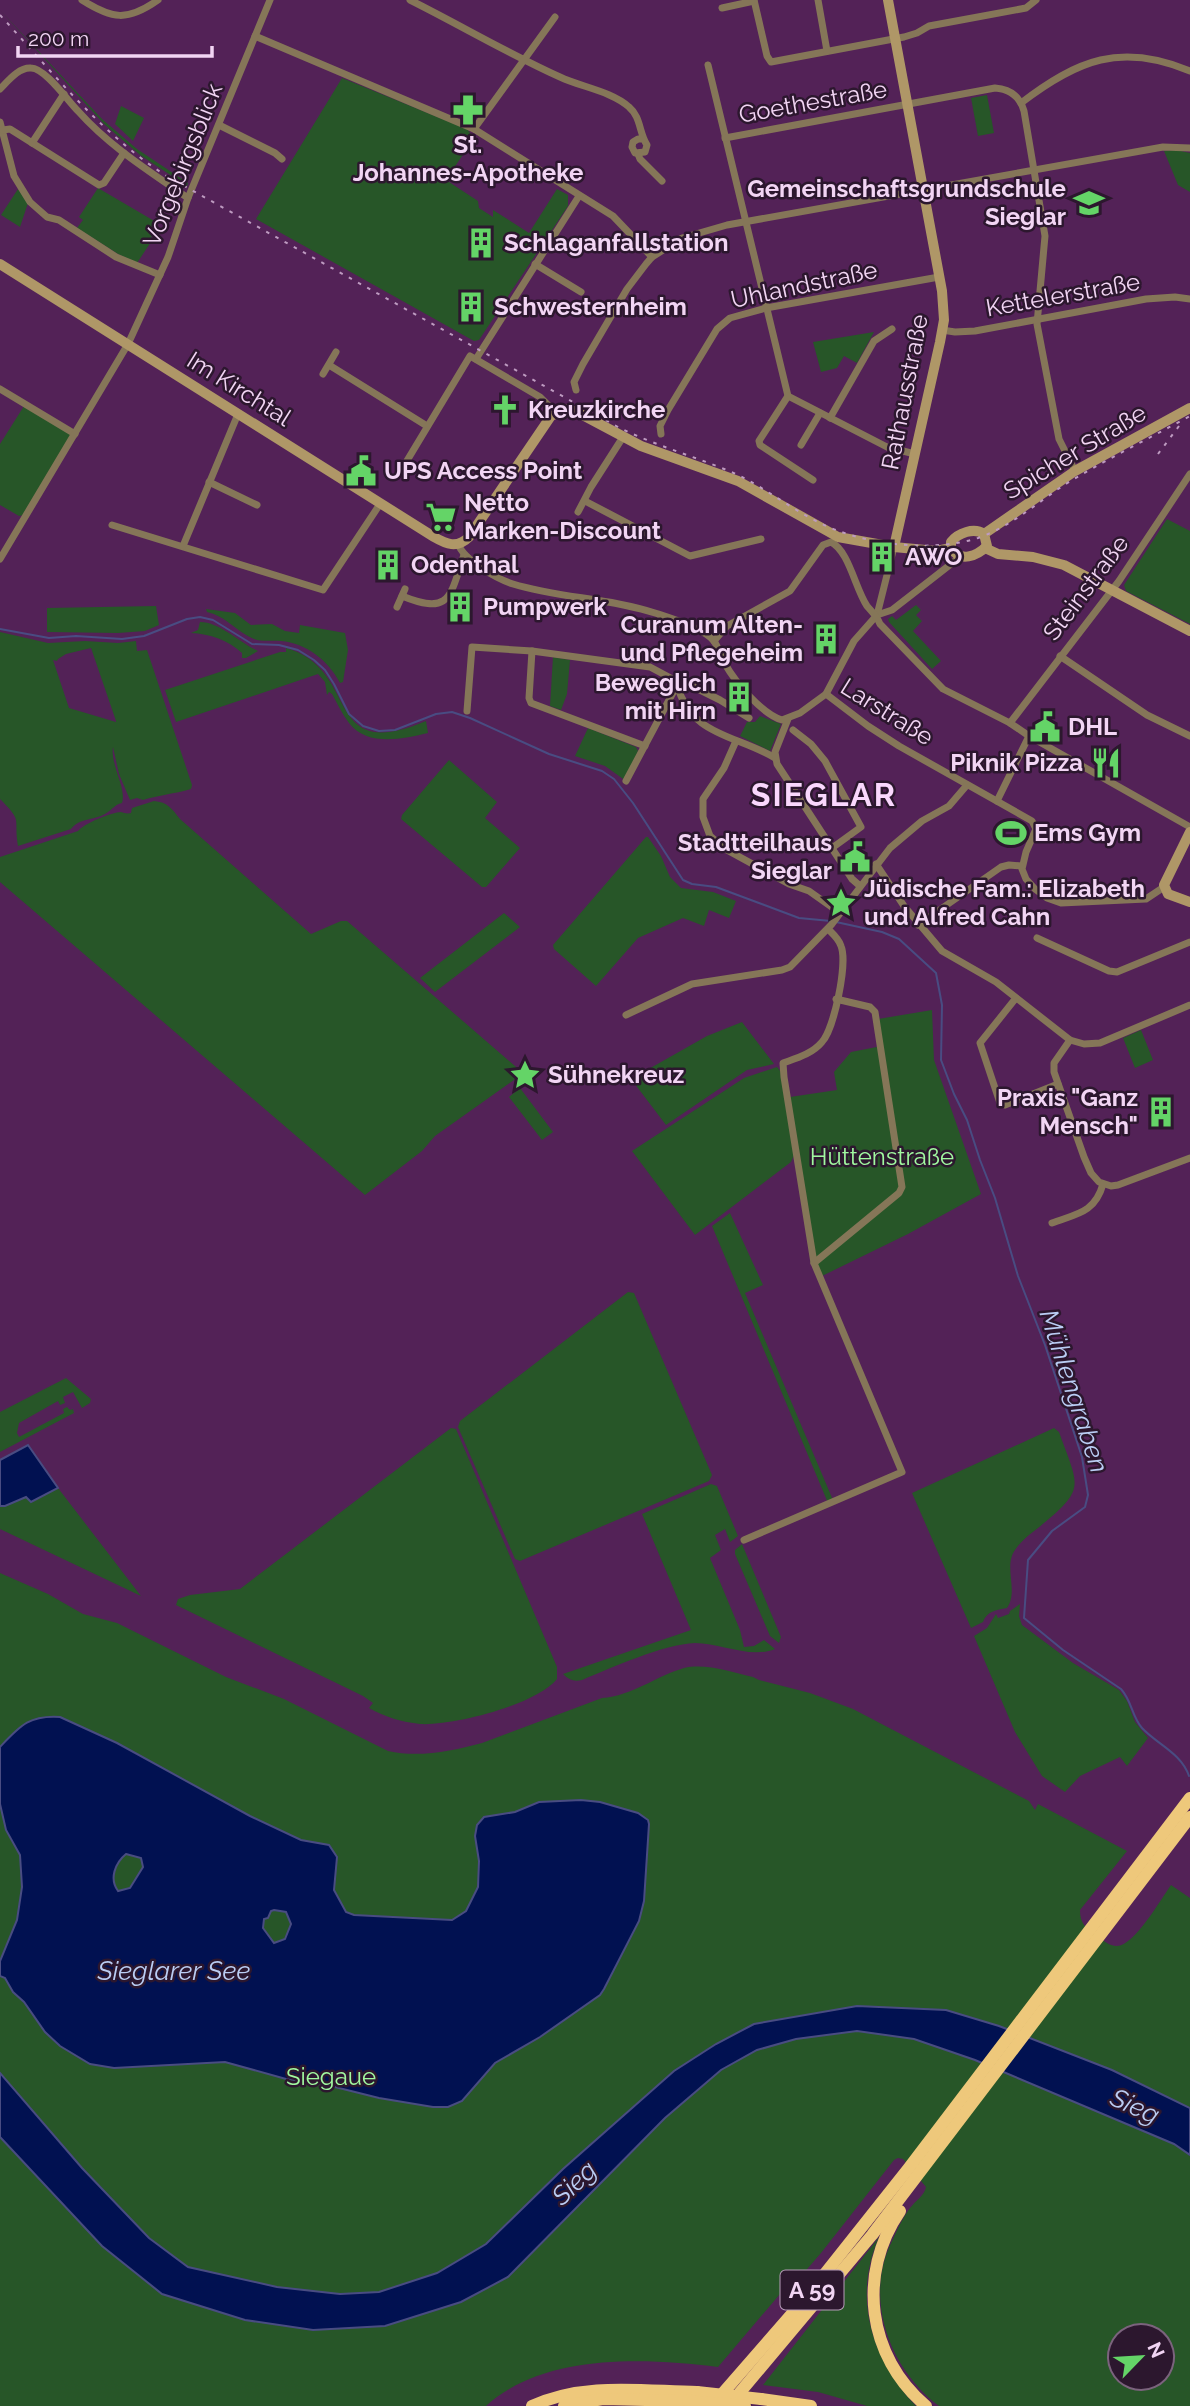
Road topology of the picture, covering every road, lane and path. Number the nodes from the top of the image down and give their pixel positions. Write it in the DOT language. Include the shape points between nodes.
graph roads {
  1 [pos="82,0"];
  2 [pos="158,0"];
  3 [pos="270,0"];
  4 [pos="410,0"];
  5 [pos="754,0"];
  6 [pos="818,0"];
  7 [pos="888,0"];
  8 [pos="1036,0"];
  9 [pos="722,8"];
  10 [pos="555,17"];
  11 [pos="255,36"];
  12 [pos="895,38"];
  13 [pos="827,51"];
  14 [pos="526,59"];
  15 [pos="708,65"];
  16 [pos="1190,71"];
  17 [pos="0,89"];
  18 [pos="64,94"];
  19 [pos="1021,103"];
  20 [pos="907,104"];
  21 [pos="219,125"];
  22 [pos="2,126"];
  23 [pos="474,129"];
  24 [pos="725,138"];
  25 [pos="32,143"];
  26 [pos="1190,148"];
  27 [pos="124,153"];
  28 [pos="282,159"];
  29 [pos="1034,170"];
  30 [pos="662,181"];
  31 [pos="923,190"];
  32 [pos="579,195"];
  33 [pos="188,198"];
  34 [pos="746,222"];
  35 [pos="652,257"];
  36 [pos="0,264"];
  37 [pos="535,264"];
  38 [pos="160,275"];
  39 [pos="939,276"];
  40 [pos="582,292"];
  41 [pos="1190,299"];
  42 [pos="766,308"];
  43 [pos="1038,318"];
  44 [pos="892,329"];
  45 [pos="942,330"];
  46 [pos="128,344"];
  47 [pos="336,352"];
  48 [pos="473,358"];
  49 [pos="329,365"];
  50 [pos="323,374"];
  51 [pos="0,389"];
  52 [pos="576,390"];
  53 [pos="788,396"];
  54 [pos="1190,408"];
  55 [pos="556,413"];
  56 [pos="820,413"];
  57 [pos="238,414"];
  58 [pos="830,418"];
  59 [pos="427,426"];
  60 [pos="75,434"];
  61 [pos="661,434"];
  62 [pos="623,437"];
  63 [pos="801,445"];
  64 [pos="915,454"];
  65 [pos="402,468"];
  66 [pos="1075,471"];
  67 [pos="1190,474"];
  68 [pos="813,480"];
  69 [pos="209,482"];
  70 [pos="585,501"];
  71 [pos="380,503"];
  72 [pos="257,505"];
  73 [pos="578,512"];
  74 [pos="111,525"];
  75 [pos="984,534"];
  76 [pos="761,539"];
  77 [pos="458,544"];
  78 [pos="183,545"];
  79 [pos="894,547"];
  80 [pos="951,548"];
  81 [pos="985,548"];
  82 [pos="464,555"];
  83 [pos="960,557"];
  84 [pos="0,559"];
  85 [pos="1112,589"];
  86 [pos="397,607"];
  87 [pos="877,615"];
  88 [pos="1190,631"];
  89 [pos="714,641"];
  90 [pos="532,651"];
  91 [pos="1060,656"];
  92 [pos="678,684"];
  93 [pos="826,694"];
  94 [pos="467,711"];
  95 [pos="748,718"];
  96 [pos="788,719"];
  97 [pos="1010,723"];
  98 [pos="793,730"];
  99 [pos="1029,736"];
  100 [pos="1190,736"];
  101 [pos="736,741"];
  102 [pos="645,746"];
  103 [pos="775,758"];
  104 [pos="626,782"];
  105 [pos="967,785"];
  106 [pos="998,801"];
  107 [pos="1190,827"];
  108 [pos="1190,832"];
  109 [pos="832,848"];
  110 [pos="876,864"];
  111 [pos="1022,866"];
  112 [pos="860,886"];
  113 [pos="1164,887"];
  114 [pos="1190,902"];
  115 [pos="834,921"];
  116 [pos="918,925"];
  117 [pos="1037,938"];
  118 [pos="1190,942"];
  119 [pos="1016,998"];
  120 [pos="836,999"];
  121 [pos="1190,1005"];
  122 [pos="626,1015"];
  123 [pos="1070,1040"];
  124 [pos="1058,1084"];
  125 [pos="1190,1158"];
  126 [pos="1103,1184"];
  127 [pos="1052,1223"];
  128 [pos="814,1263"];
  129 [pos="744,1540"];
  130 [pos="1190,1798"];
  131 [pos="1190,1817"];
  132 [pos="1096,1932"];
  133 [pos="915,2175"];
  134 [pos="692,2397"];
  135 [pos="532,2406"];
  136 [pos="564,2406"];
  137 [pos="711,2406"];
  138 [pos="729,2406"];
  139 [pos="746,2406"];
  140 [pos="811,2406"];
  141 [pos="926,2406"];
  1 -- 2 [label="street" via="115,16"];
  3 -- 11 [label="street, Vorgebirgsblick"];
  4 -- 14 [label="street"];
  5 -- 9 [label="street"];
  5 -- 13 [label="street" via="769,61"];
  6 -- 13 [label="street"];
  7 -- 12 [label="street, Rathausstraße"];
  8 -- 12 [label="street" via="1026,8 929,26"];
  10 -- 14 [label="street"];
  11 -- 21 [label="street, Vorgebirgsblick"];
  11 -- 23 [label="street"];
  12 -- 13 [label="street"];
  12 -- 20 [label="street, Rathausstraße"];
  14 -- 23 [label="street"];
  14 -- 30 [label="street" via="626,104 637,116 643,139 632,144 633,150"];
  15 -- 24 [label="street"];
  16 -- 19 [label="street" via="1146,58 1111,57 1064,72"];
  17 -- 18 [label="street" via="18,72 31,68"];
  18 -- 25 [label="street"];
  18 -- 27 [label="street"];
  19 -- 20 [label="street, Goethestraße" via="1011,92 995,88"];
  19 -- 29 [label="street"];
  20 -- 24 [label="street, Goethestraße"];
  20 -- 31 [label="street, Rathausstraße"];
  21 -- 28 [label="street"];
  21 -- 33 [label="street, Vorgebirgsblick"];
  22 -- 25 [label="street"];
  22 -- 38 [label="street" via="14,176 39,210 116,257"];
  23 -- 32 [label="street"];
  24 -- 34 [label="street"];
  25 -- 27 [label="street" via="99,185"];
  26 -- 29 [label="street" via="1163,147"];
  27 -- 33 [label="street"];
  29 -- 31 [label="street"];
  29 -- 43 [label="street" via="1046,242"];
  31 -- 34 [label="street"];
  31 -- 39 [label="street, Rathausstraße"];
  32 -- 35 [label="street" via="612,216"];
  32 -- 37 [label="street"];
  33 -- 38 [label="street, Vorgebirgsblick"];
  34 -- 35 [label="street" via="694,233"];
  34 -- 42 [label="street"];
  35 -- 52 [label="street" via="583,363 574,382"];
  36 -- 46 [label="street, Im Kirchtal"];
  37 -- 40 [label="street"];
  37 -- 48 [label="street"];
  38 -- 46 [label="street, Vorgebirgsblick"];
  39 -- 42 [label="street, Uhlandstraße"];
  39 -- 45 [label="street, Rathausstraße"];
  41 -- 43 [label="street, Kettelerstraße" via="1154,298"];
  42 -- 53 [label="street"];
  42 -- 61 [label="street, Uhlandstraße" via="735,316 717,329 664,418"];
  43 -- 45 [label="street, Kettelerstraße" via="965,332"];
  43 -- 66 [label="street" via="1059,439"];
  44 -- 58 [label="street" via="874,341"];
  45 -- 64 [label="street, Rathausstraße"];
  46 -- 57 [label="street, Im Kirchtal"];
  46 -- 60 [label="street, Vorgebirgsblick"];
  47 -- 49 [label="street"];
  48 -- 55 [label="street" via="540,397"];
  48 -- 59 [label="street"];
  49 -- 50 [label="street"];
  49 -- 59 [label="street"];
  51 -- 60 [label="street"];
  53 -- 56 [label="street"];
  53 -- 68 [label="street" via="760,445"];
  54 -- 66 [label="street, Spicher Straße"];
  55 -- 62 [label="street" via="566,409 578,412"];
  55 -- 77 [label="street" via="469,537"];
  56 -- 58 [label="street"];
  56 -- 63 [label="street"];
  57 -- 69 [label="street"];
  57 -- 71 [label="street, Im Kirchtal"];
  58 -- 64 [label="street" via="887,447"];
  59 -- 65 [label="street"];
  60 -- 84 [label="street, Vorgebirgsblick"];
  62 -- 70 [label="street"];
  62 -- 79 [label="street" via="738,481 832,535"];
  64 -- 79 [label="street, Rathausstraße"];
  66 -- 75 [label="street, Spicher Straße"];
  67 -- 85 [label="street, Steinstraße"];
  69 -- 72 [label="street"];
  69 -- 78 [label="street"];
  70 -- 73 [label="street"];
  70 -- 76 [label="street" via="690,556"];
  71 -- 77 [label="street, Im Kirchtal" via="433,537"];
  71 -- 78 [label="street" via="323,590"];
  74 -- 78 [label="street"];
  75 -- 80 [label="street" via="975,530 958,536"];
  75 -- 81 [label="street"];
  77 -- 82 [label="street"];
  79 -- 80 [label="street"];
  79 -- 87 [label="street, Rathausstraße"];
  80 -- 83 [label="street"];
  81 -- 83 [label="street"];
  81 -- 85 [label="street" via="1052,561"];
  82 -- 86 [label="street" via="446,599 427,605 404,593"];
  82 -- 89 [label="street" via="506,582 639,607"];
  83 -- 87 [label="street" via="892,610"];
  85 -- 88 [label="street"];
  85 -- 91 [label="street, Steinstraße"];
  87 -- 89 [label="street" via="868,607 840,548 825,542 790,591 727,626"];
  87 -- 93 [label="street, Rathausstraße" via="855,641"];
  87 -- 97 [label="street" via="880,624 938,685"];
  89 -- 96 [label="street" via="726,666 759,705 775,718"];
  90 -- 92 [label="street" via="645,666"];
  90 -- 94 [label="street" via="472,647"];
  90 -- 102 [label="street" via="531,703"];
  91 -- 97 [label="street, Steinstraße"];
  91 -- 100 [label="street" via="1147,715"];
  92 -- 95 [label="street" via="720,699"];
  92 -- 101 [label="street" via="682,702 693,717"];
  92 -- 102 [label="street"];
  93 -- 96 [label="street, Larstraße"];
  93 -- 105 [label="street, Larstraße" via="868,726"];
  96 -- 103 [label="street"];
  97 -- 99 [label="street"];
  98 -- 109 [label="street" via="825,761 861,827"];
  99 -- 106 [label="street"];
  99 -- 107 [label="street"];
  101 -- 103 [label="street"];
  101 -- 115 [label="street" via="703,799 710,836 725,849 809,891"];
  102 -- 104 [label="street"];
  103 -- 109 [label="street"];
  105 -- 106 [label="street, Larstraße"];
  105 -- 110 [label="street" via="954,802 912,828"];
  106 -- 111 [label="street, Larstraße" via="1035,823"];
  108 -- 113 [label="street"];
  109 -- 112 [label="street"];
  110 -- 112 [label="street"];
  110 -- 116 [label="street"];
  111 -- 113 [label="street" via="1031,885 1061,903 1146,899"];
  111 -- 116 [label="street" via="1001,867"];
  112 -- 115 [label="street"];
  113 -- 114 [label="street" via="1172,896"];
  115 -- 120 [label="street" via="843,954"];
  115 -- 122 [label="street" via="786,969 692,984"];
  116 -- 119 [label="street" via="942,951"];
  117 -- 118 [label="street" via="1117,972"];
  119 -- 123 [label="street"];
  119 -- 124 [label="street" via="980,1043 999,1103 1005,1105"];
  120 -- 128 [label="street" via="824,1040 814,1050 783,1063"];
  120 -- 128 [label="street" via="870,1007 875,1013 902,1187"];
  121 -- 123 [label="street" via="1100,1043"];
  123 -- 124 [label="street" via="1054,1063"];
  124 -- 126 [label="street" via="1088,1167"];
  125 -- 126 [label="street" via="1118,1185"];
  126 -- 127 [label="street" via="1090,1208"];
  128 -- 129 [label="street" via="902,1472"];
  130 -- 132 [label="highway, A 59"];
  131 -- 132 [label="highway, A 59"];
  132 -- 133 [label="highway, A 59"];
  132 -- 133 [label="highway, A 59" via="946,2140"];
  133 -- 137 [label="highway, A 59"];
  133 -- 138 [label="highway, A 59" via="872,2235"];
  133 -- 141 [label="highway" via="883,2240 872,2306 887,2357 902,2382"];
  134 -- 135 [label="highway" via="589,2390"];
  134 -- 136 [label="highway" via="603,2399"];
  134 -- 139 [label="highway, bridge"];
  134 -- 140 [label="highway, bridge"];
}
